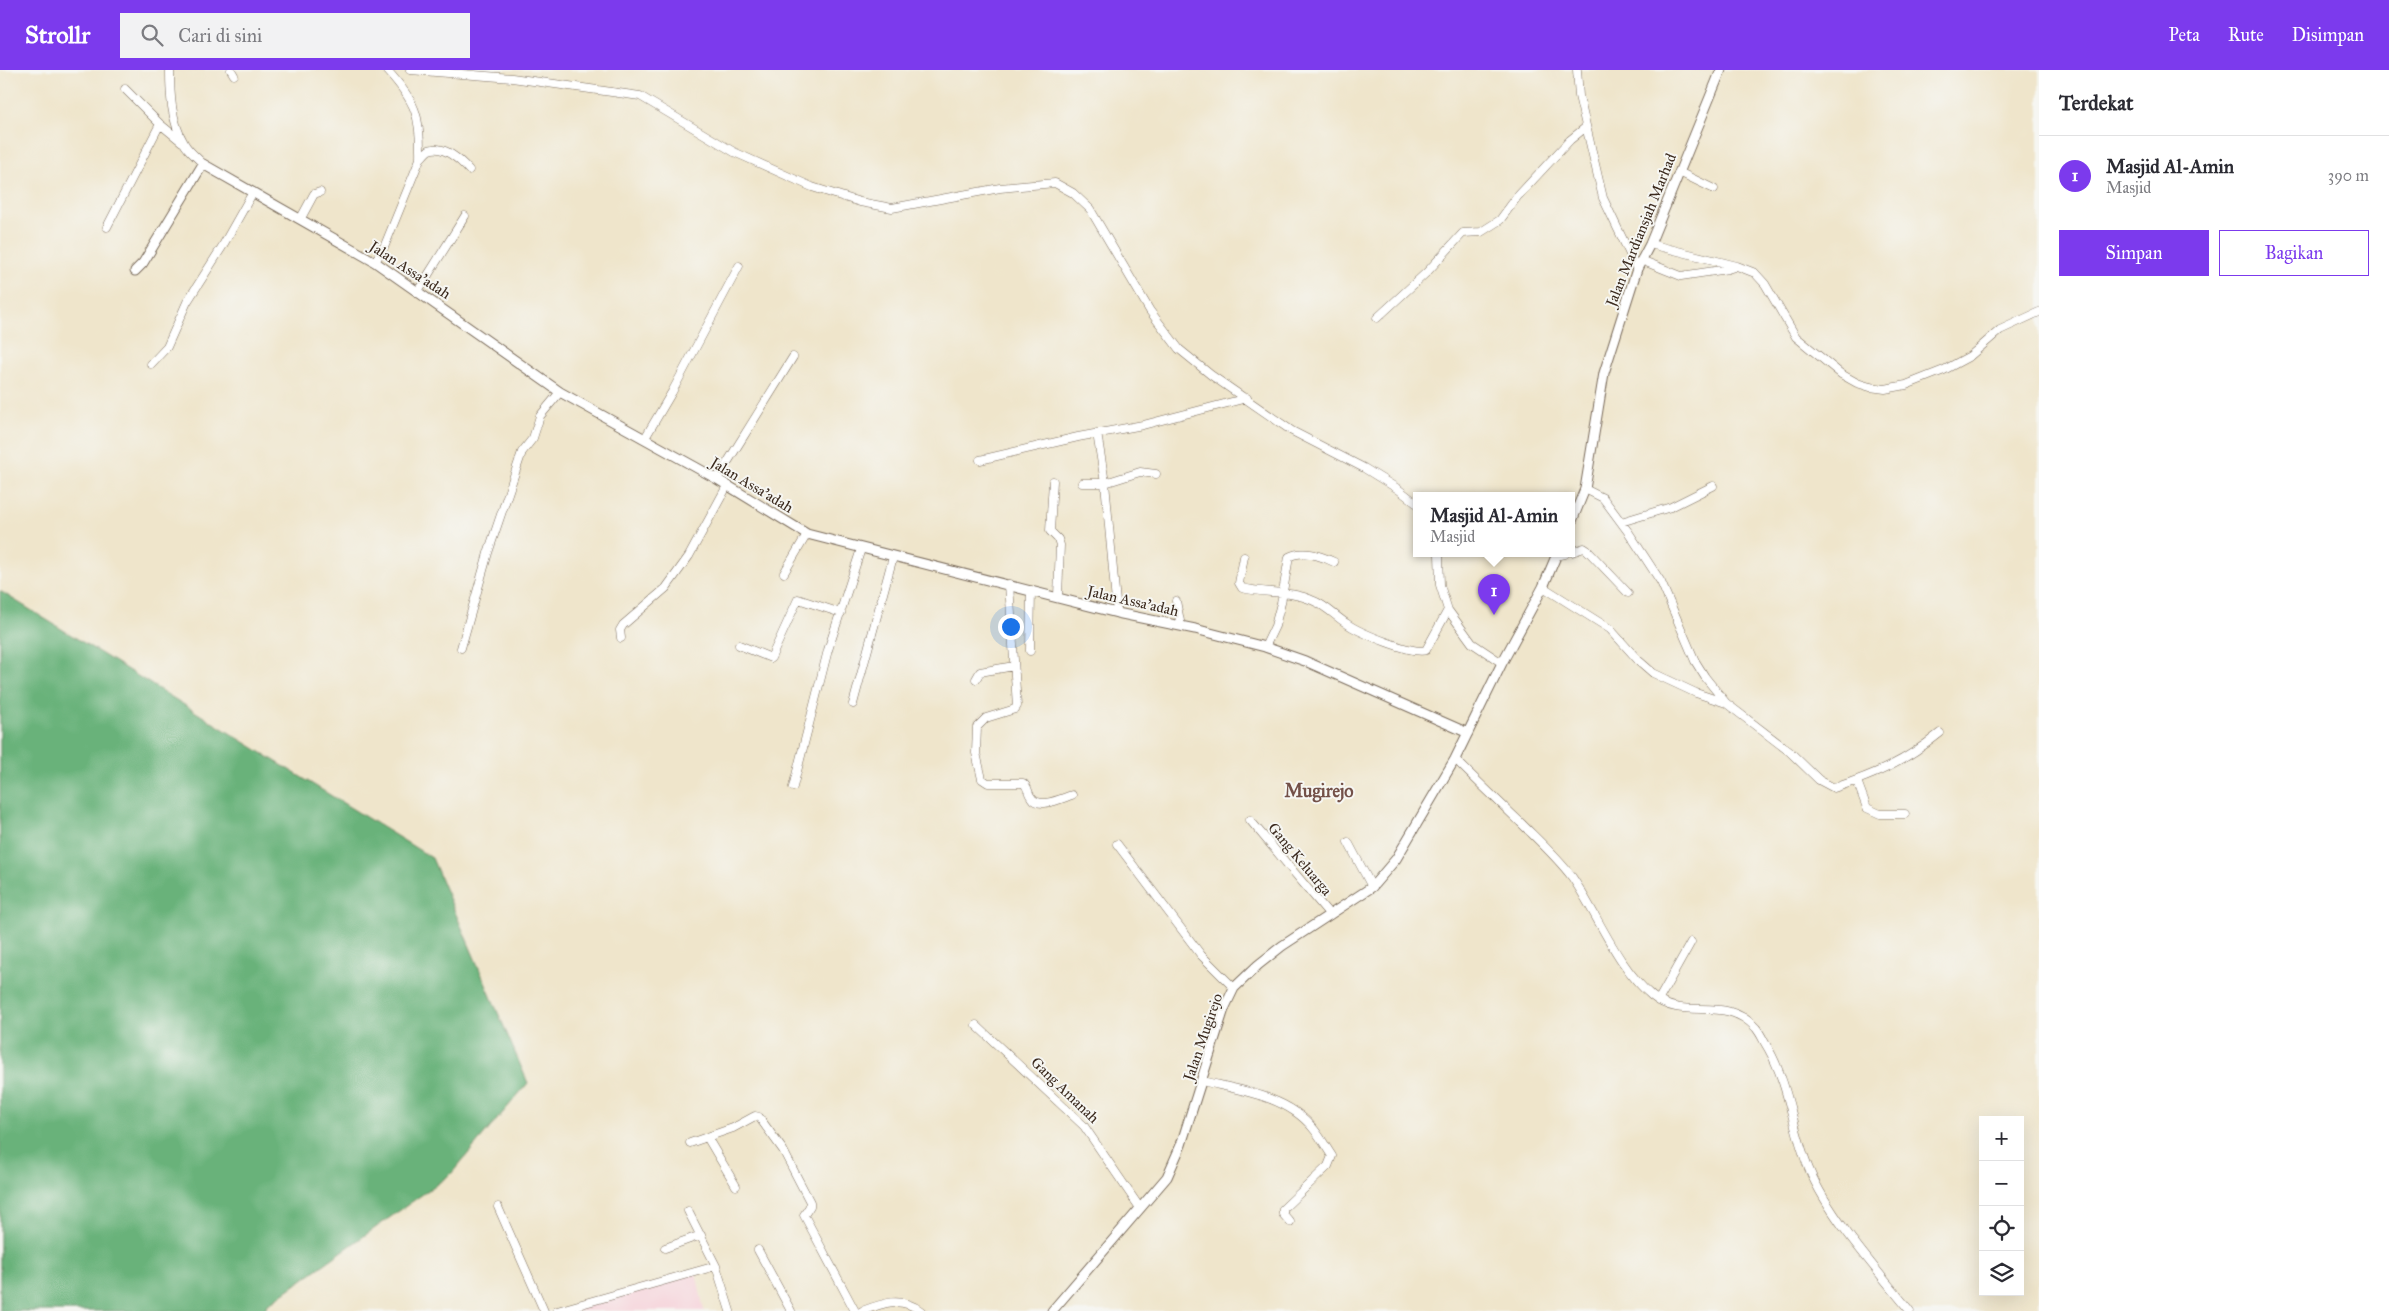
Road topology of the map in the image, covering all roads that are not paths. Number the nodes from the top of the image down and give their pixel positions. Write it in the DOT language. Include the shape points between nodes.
graph roads {
  1 [pos="170,70"];
  2 [pos="387,70"];
  3 [pos="410,70"];
  4 [pos="1577,70"];
  5 [pos="1721,70"];
  6 [pos="470,72"];
  7 [pos="125,88"];
  8 [pos="160,124"];
  9 [pos="1586,127"];
  10 [pos="184,144"];
  11 [pos="420,159"];
  12 [pos="203,164"];
  13 [pos="469,170"];
  14 [pos="1679,172"];
  15 [pos="1714,189"];
  16 [pos="253,192"];
  17 [pos="320,192"];
  18 [pos="464,216"];
  19 [pos="302,218"];
  20 [pos="107,227"];
  21 [pos="1650,244"];
  22 [pos="1641,260"];
  23 [pos="374,262"];
  24 [pos="739,266"];
  25 [pos="1736,266"];
  26 [pos="1637,269"];
  27 [pos="135,271"];
  28 [pos="418,291"];
  29 [pos="2039,312"];
  30 [pos="1377,318"];
  31 [pos="793,357"];
  32 [pos="151,364"];
  33 [pos="560,392"];
  34 [pos="1247,398"];
  35 [pos="1097,433"];
  36 [pos="645,438"];
  37 [pos="980,460"];
  38 [pos="1156,474"];
  39 [pos="717,479"];
  40 [pos="1053,481"];
  41 [pos="1082,483"];
  42 [pos="1105,483"];
  43 [pos="728,486"];
  44 [pos="1713,486"];
  45 [pos="1585,489"];
  46 [pos="1413,502"];
  47 [pos="1575,514"];
  48 [pos="1621,522"];
  49 [pos="807,534"];
  50 [pos="861,549"];
  51 [pos="1575,551"];
  52 [pos="893,557"];
  53 [pos="1244,557"];
  54 [pos="1439,557"];
  55 [pos="1559,557"];
  56 [pos="1334,562"];
  57 [pos="784,573"];
  58 [pos="1009,584"];
  59 [pos="1543,587"];
  60 [pos="1031,590"];
  61 [pos="1283,593"];
  62 [pos="1628,593"];
  63 [pos="1058,596"];
  64 [pos="1176,601"];
  65 [pos="1448,610"];
  66 [pos="841,613"];
  67 [pos="1116,613"];
  68 [pos="1181,626"];
  69 [pos="621,638"];
  70 [pos="739,646"];
  71 [pos="1265,647"];
  72 [pos="461,648"];
  73 [pos="1030,650"];
  74 [pos="1502,663"];
  75 [pos="1014,666"];
  76 [pos="976,679"];
  77 [pos="1726,702"];
  78 [pos="853,704"];
  79 [pos="1468,733"];
  80 [pos="1940,733"];
  81 [pos="1455,759"];
  82 [pos="1857,781"];
  83 [pos="793,787"];
  84 [pos="1072,794"];
  85 [pos="1905,814"];
  86 [pos="1250,820"];
  87 [pos="1348,842"];
  88 [pos="1117,844"];
  89 [pos="1372,886"];
  90 [pos="1330,915"];
  91 [pos="1691,942"];
  92 [pos="1234,988"];
  93 [pos="1658,1001"];
  94 [pos="976,1025"];
  95 [pos="1202,1080"];
  96 [pos="707,1137"];
  97 [pos="690,1143"];
  98 [pos="736,1186"];
  99 [pos="498,1207"];
  100 [pos="1140,1208"];
  101 [pos="688,1211"];
  102 [pos="1290,1222"];
  103 [pos="701,1235"];
  104 [pos="665,1248"];
  105 [pos="758,1250"];
  106 [pos="716,1266"];
  107 [pos="544,1311"];
  108 [pos="557,1311"];
  109 [pos="730,1311"];
  110 [pos="792,1311"];
  111 [pos="855,1311"];
  112 [pos="862,1311"];
  113 [pos="921,1311"];
  114 [pos="1052,1311"];
  115 [pos="1910,1311"];
  1 -- 10 [label="street" via="171,107"];
  2 -- 11 [label="street" via="416,109"];
  3 -- 6 [label="street"];
  4 -- 9 [label="street"];
  5 -- 14 [label="street, Jalan Mardiansjah Marhad"];
  6 -- 34 [label="street" via="640,96 734,152 812,187 884,207 921,204 1000,188 1055,183 1073,193 1090,209 1150,311 1180,349 1211,375"];
  7 -- 8 [label="street"];
  8 -- 10 [label="street"];
  8 -- 20 [label="street"];
  9 -- 26 [label="street" via="1602,198"];
  9 -- 30 [label="street" via="1517,197 1500,220 1481,232 1463,233"];
  10 -- 12 [label="street"];
  11 -- 13 [label="street" via="429,150 437,149 461,161"];
  11 -- 23 [label="street" via="385,245"];
  12 -- 16 [label="street, Jalan Assa'adah"];
  12 -- 27 [label="street"];
  14 -- 15 [label="street"];
  14 -- 21 [label="street, Jalan Mardiansjah Marhad"];
  16 -- 19 [label="street, Jalan Assa'adah"];
  16 -- 32 [label="street" via="187,302 167,347"];
  17 -- 19 [label="street" via="314,194"];
  18 -- 28 [label="street"];
  19 -- 23 [label="street, Jalan Assa'adah"];
  21 -- 22 [label="street, Jalan Mardiansjah Marhad"];
  21 -- 25 [label="street"];
  22 -- 25 [label="street" via="1679,276"];
  22 -- 26 [label="street, Jalan Mardiansjah Marhad"];
  23 -- 28 [label="street, Jalan Assa'adah"];
  24 -- 36 [label="street"];
  25 -- 29 [label="street" via="1755,273 1796,337 1841,374 1870,386 1906,385 1944,370 1970,356 2000,330"];
  26 -- 45 [label="street, Jalan Mardiansjah Marhad" via="1604,373"];
  28 -- 33 [label="street, Jalan Assa'adah"];
  31 -- 39 [label="street"];
  33 -- 36 [label="street, Jalan Assa'adah"];
  33 -- 72 [label="street" via="540,416 533,438 522,452"];
  34 -- 35 [label="street" via="1143,425"];
  34 -- 46 [label="street" via="1292,431 1364,468"];
  35 -- 37 [label="street"];
  35 -- 42 [label="street"];
  36 -- 39 [label="street, Jalan Assa'adah"];
  38 -- 42 [label="street" via="1140,472"];
  39 -- 43 [label="street, Jalan Assa'adah"];
  40 -- 63 [label="street" via="1050,531 1060,545"];
  41 -- 42 [label="street"];
  42 -- 67 [label="street"];
  43 -- 49 [label="street, Jalan Assa'adah"];
  43 -- 69 [label="street" via="671,582 623,625"];
  44 -- 48 [label="street" via="1671,507"];
  45 -- 47 [label="street, Jalan Mardiansjah Marhad"];
  45 -- 48 [label="street" via="1603,498"];
  48 -- 77 [label="street" via="1660,582 1700,669"];
  49 -- 50 [label="street, Jalan Assa'adah"];
  49 -- 57 [label="street"];
  50 -- 52 [label="street, Jalan Assa'adah"];
  50 -- 66 [label="street"];
  51 -- 62 [label="street" via="1587,550"];
  52 -- 58 [label="street, Jalan Assa'adah"];
  52 -- 78 [label="street"];
  53 -- 61 [label="street" via="1239,583 1242,588"];
  54 -- 65 [label="street" via="1440,585"];
  55 -- 59 [label="street"];
  56 -- 61 [label="street" via="1322,556 1293,555 1288,561"];
  58 -- 60 [label="street, Jalan Assa'adah"];
  58 -- 75 [label="street"];
  59 -- 74 [label="street"];
  59 -- 77 [label="street" via="1610,629 1653,672 1696,693"];
  60 -- 63 [label="street, Jalan Assa'adah"];
  60 -- 73 [label="street"];
  61 -- 65 [label="street" via="1315,601 1362,632 1421,652 1426,650"];
  61 -- 71 [label="street"];
  63 -- 67 [label="street, Jalan Assa'adah"];
  64 -- 68 [label="street"];
  65 -- 74 [label="street" via="1472,644"];
  66 -- 70 [label="street" via="798,599 770,658"];
  66 -- 83 [label="street" via="828,650"];
  67 -- 68 [label="street, Jalan Assa'adah"];
  68 -- 71 [label="street, Jalan Assa'adah"];
  71 -- 79 [label="street, Jalan Assa'adah"];
  74 -- 79 [label="street"];
  75 -- 76 [label="street" via="980,672"];
  75 -- 84 [label="street" via="1015,710 986,718 977,727 976,753 982,779 988,783 1023,783 1036,802 1045,803"];
  77 -- 82 [label="street" via="1826,785 1834,788"];
  79 -- 81 [label="street, Jalan Mugirejo"];
  80 -- 82 [label="street" via="1891,767"];
  81 -- 89 [label="street, Jalan Mugirejo" via="1396,859"];
  81 -- 93 [label="street" via="1555,856 1577,885 1632,976"];
  82 -- 85 [label="street" via="1867,808 1880,814"];
  86 -- 90 [label="street, Gang Keluarga"];
  87 -- 89 [label="street"];
  88 -- 92 [label="street" via="1197,949"];
  89 -- 90 [label="street, Jalan Mugirejo"];
  90 -- 92 [label="street, Jalan Mugirejo" via="1282,946"];
  91 -- 93 [label="street"];
  92 -- 95 [label="street, Jalan Mugirejo" via="1224,1009"];
  93 -- 115 [label="street" via="1674,1007 1726,1009 1742,1016 1757,1029 1781,1072 1799,1140 1821,1193"];
  94 -- 100 [label="street, Gang Amanah" via="1084,1126"];
  95 -- 100 [label="street, Jalan Mugirejo" via="1173,1165 1167,1177"];
  95 -- 102 [label="street" via="1284,1105 1312,1126 1332,1156 1328,1166 1283,1209"];
  96 -- 97 [label="street"];
  96 -- 98 [label="street"];
  96 -- 111 [label="street" via="759,1117 784,1150 811,1204 804,1215"];
  99 -- 107 [label="street"];
  100 -- 114 [label="street, Jalan Mugirejo"];
  101 -- 103 [label="street"];
  103 -- 104 [label="street"];
  103 -- 106 [label="street"];
  105 -- 110 [label="street"];
  106 -- 108 [label="street"];
  106 -- 109 [label="street"];
  112 -- 113 [label="street" via="896,1301"];
}
